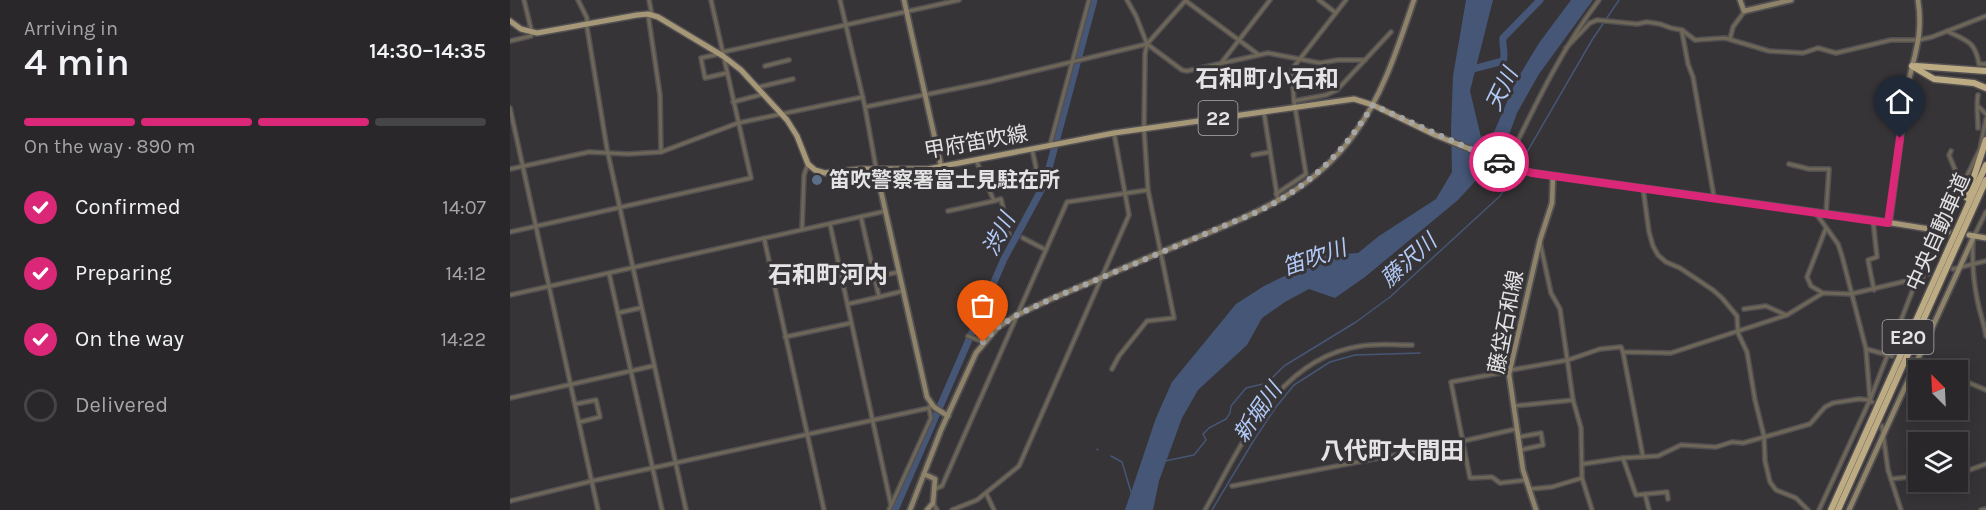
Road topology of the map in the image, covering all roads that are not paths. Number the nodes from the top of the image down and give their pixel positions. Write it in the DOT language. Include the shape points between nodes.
graph roads {
  1 [pos="524,0"];
  2 [pos="578,0"];
  3 [pos="649,0"];
  4 [pos="711,0"];
  5 [pos="840,0"];
  6 [pos="904,0"];
  7 [pos="959,0"];
  8 [pos="1089,0"];
  9 [pos="1127,0"];
  10 [pos="1185,0"];
  11 [pos="1270,0"];
  12 [pos="1319,0"];
  13 [pos="1346,0"];
  14 [pos="1414,0"];
  15 [pos="1599,0"];
  16 [pos="1740,0"];
  17 [pos="1791,0"];
  18 [pos="1918,0"];
  19 [pos="1744,11"];
  20 [pos="907,12"];
  21 [pos="1336,13"];
  22 [pos="650,15"];
  23 [pos="1986,16"];
  24 [pos="510,21"];
  25 [pos="588,24"];
  26 [pos="846,25"];
  27 [pos="1682,30"];
  28 [pos="1947,31"];
  29 [pos="1391,32"];
  30 [pos="531,33"];
  31 [pos="1730,39"];
  32 [pos="1239,40"];
  33 [pos="1919,40"];
  34 [pos="510,41"];
  35 [pos="1147,44"];
  36 [pos="1566,48"];
  37 [pos="722,54"];
  38 [pos="1259,55"];
  39 [pos="789,60"];
  40 [pos="1300,60"];
  41 [pos="1365,60"];
  42 [pos="1073,62"];
  43 [pos="1221,63"];
  44 [pos="1986,64"];
  45 [pos="765,66"];
  46 [pos="1912,66"];
  47 [pos="1986,71"];
  48 [pos="727,73"];
  49 [pos="793,79"];
  50 [pos="757,88"];
  51 [pos="1986,88"];
  52 [pos="764,94"];
  53 [pos="926,95"];
  54 [pos="1978,95"];
  55 [pos="863,97"];
  56 [pos="733,102"];
  57 [pos="1295,104"];
  58 [pos="1375,106"];
  59 [pos="865,107"];
  60 [pos="1979,107"];
  61 [pos="510,108"];
  62 [pos="1264,111"];
  63 [pos="1986,114"];
  64 [pos="783,115"];
  65 [pos="1986,119"];
  66 [pos="738,123"];
  67 [pos="1978,128"];
  68 [pos="1144,129"];
  69 [pos="1114,133"];
  70 [pos="1986,140"];
  71 [pos="1051,144"];
  72 [pos="1032,149"];
  73 [pos="1951,151"];
  74 [pos="661,152"];
  75 [pos="1270,152"];
  76 [pos="609,153"];
  77 [pos="1253,155"];
  78 [pos="976,160"];
  79 [pos="808,164"];
  80 [pos="1789,164"];
  81 [pos="1986,165"];
  82 [pos="522,166"];
  83 [pos="941,166"];
  84 [pos="1507,166"];
  85 [pos="510,169"];
  86 [pos="876,169"];
  87 [pos="1037,172"];
  88 [pos="1553,176"];
  89 [pos="1986,180"];
  90 [pos="1967,182"];
  91 [pos="1643,188"];
  92 [pos="1148,190"];
  93 [pos="1126,193"];
  94 [pos="1276,194"];
  95 [pos="1714,198"];
  96 [pos="994,201"];
  97 [pos="1278,202"];
  98 [pos="620,207"];
  99 [pos="886,211"];
  100 [pos="948,211"];
  101 [pos="1815,212"];
  102 [pos="1986,212"];
  103 [pos="1826,214"];
  104 [pos="861,217"];
  105 [pos="1873,220"];
  106 [pos="1888,223"];
  107 [pos="830,224"];
  108 [pos="536,226"];
  109 [pos="1826,228"];
  110 [pos="802,229"];
  111 [pos="510,231"];
  112 [pos="1945,232"];
  113 [pos="1009,234"];
  114 [pos="1972,236"];
  115 [pos="764,238"];
  116 [pos="1023,238"];
  117 [pos="1986,238"];
  118 [pos="1540,240"];
  119 [pos="1949,247"];
  120 [pos="1046,250"];
  121 [pos="1161,252"];
  122 [pos="1986,261"];
  123 [pos="1972,264"];
  124 [pos="632,267"];
  125 [pos="1959,267"];
  126 [pos="1953,269"];
  127 [pos="899,272"];
  128 [pos="609,273"];
  129 [pos="874,277"];
  130 [pos="1102,277"];
  131 [pos="1923,277"];
  132 [pos="1917,279"];
  133 [pos="549,287"];
  134 [pos="1875,290"];
  135 [pos="903,291"];
  136 [pos="1823,293"];
  137 [pos="1851,294"];
  138 [pos="510,295"];
  139 [pos="879,297"];
  140 [pos="848,304"];
  141 [pos="640,308"];
  142 [pos="1744,309"];
  143 [pos="618,313"];
  144 [pos="1017,315"];
  145 [pos="1787,315"];
  146 [pos="1984,317"];
  147 [pos="852,323"];
  148 [pos="1738,333"];
  149 [pos="968,336"];
  150 [pos="1986,336"];
  151 [pos="786,337"];
  152 [pos="983,342"];
  153 [pos="1412,345"];
  154 [pos="1866,349"];
  155 [pos="1623,352"];
  156 [pos="1890,355"];
  157 [pos="1568,360"];
  158 [pos="1915,360"];
  159 [pos="653,366"];
  160 [pos="1112,369"];
  161 [pos="631,371"];
  162 [pos="1510,372"];
  163 [pos="1908,376"];
  164 [pos="1968,382"];
  165 [pos="571,384"];
  166 [pos="1986,390"];
  167 [pos="510,399"];
  168 [pos="1573,400"];
  169 [pos="1871,401"];
  170 [pos="576,404"];
  171 [pos="931,406"];
  172 [pos="1513,406"];
  173 [pos="945,415"];
  174 [pos="873,421"];
  175 [pos="580,422"];
  176 [pos="1882,426"];
  177 [pos="1516,429"];
  178 [pos="1884,433"];
  179 [pos="808,435"];
  180 [pos="1764,436"];
  181 [pos="1518,437"];
  182 [pos="1463,442"];
  183 [pos="1520,450"];
  184 [pos="1643,457"];
  185 [pos="1623,458"];
  186 [pos="675,464"];
  187 [pos="1583,464"];
  188 [pos="1986,465"];
  189 [pos="653,468"];
  190 [pos="1968,471"];
  191 [pos="924,474"];
  192 [pos="1908,477"];
  193 [pos="1582,478"];
  194 [pos="1891,479"];
  195 [pos="1527,480"];
  196 [pos="592,481"];
  197 [pos="1232,486"];
  198 [pos="1530,489"];
  199 [pos="934,490"];
  200 [pos="986,493"];
  201 [pos="1645,494"];
  202 [pos="1668,499"];
  203 [pos="510,501"];
  204 [pos="933,503"];
  205 [pos="891,505"];
  206 [pos="1986,509"];
  207 [pos="598,510"];
  208 [pos="662,510"];
  209 [pos="686,510"];
  210 [pos="824,510"];
  211 [pos="889,510"];
  212 [pos="910,510"];
  213 [pos="927,510"];
  214 [pos="937,510"];
  215 [pos="952,510"];
  216 [pos="994,510"];
  217 [pos="1205,510"];
  218 [pos="1536,510"];
  219 [pos="1592,510"];
  220 [pos="1649,510"];
  221 [pos="1808,510"];
  222 [pos="1819,510"];
  223 [pos="1831,510"];
  224 [pos="1838,510"];
  225 [pos="1850,510"];
  226 [pos="1901,510"];
  227 [pos="1981,510"];
  1 -- 30 [label="street"];
  2 -- 25 [label="street"];
  3 -- 22 [label="street"];
  4 -- 37 [label="street"];
  5 -- 26 [label="street"];
  6 -- 20 [label="main road"];
  7 -- 20 [label="street"];
  8 -- 42 [label="street"];
  9 -- 35 [label="street"];
  10 -- 32 [label="street"];
  10 -- 35 [label="street"];
  11 -- 32 [label="street"];
  12 -- 21 [label="street"];
  13 -- 21 [label="street"];
  14 -- 58 [label="main road"];
  15 -- 36 [label="street"];
  16 -- 19 [label="main road"];
  17 -- 19 [label="main road"];
  18 -- 33 [label="main road"];
  19 -- 31 [label="street"];
  20 -- 26 [label="street"];
  20 -- 53 [label="main road"];
  21 -- 40 [label="street"];
  22 -- 25 [label="main road"];
  22 -- 37 [label="main road"];
  22 -- 74 [label="street" via="660,95"];
  23 -- 28 [label="street"];
  24 -- 30 [label="main road"];
  25 -- 30 [label="main road"];
  25 -- 76 [label="street"];
  26 -- 37 [label="street"];
  26 -- 55 [label="street"];
  27 -- 31 [label="street" via="1695,40"];
  27 -- 36 [label="street" via="1647,22 1600,21 1590,23"];
  27 -- 95 [label="street"];
  28 -- 33 [label="street"];
  28 -- 44 [label="street" via="1972,44 1979,64"];
  29 -- 41 [label="street"];
  30 -- 34 [label="street"];
  31 -- 33 [label="street" via="1769,51 1803,52 1818,48 1836,53 1891,40"];
  32 -- 38 [label="street"];
  32 -- 43 [label="street"];
  33 -- 46 [label="main road"];
  35 -- 42 [label="street"];
  35 -- 43 [label="street" via="1182,70"];
  35 -- 68 [label="street"];
  36 -- 84 [label="street"];
  37 -- 48 [label="street"];
  37 -- 48 [label="street" via="701,58 705,78"];
  37 -- 50 [label="main road"];
  38 -- 40 [label="street" via="1268,53"];
  38 -- 43 [label="street"];
  39 -- 45 [label="street"];
  40 -- 41 [label="street"];
  40 -- 57 [label="street" via="1292,73"];
  41 -- 57 [label="street" via="1332,93"];
  42 -- 53 [label="street"];
  42 -- 71 [label="street"];
  46 -- 47 [label="highway"];
  46 -- 51 [label="highway" via="1934,79"];
  46 -- 106 [label="main road"];
  48 -- 56 [label="street"];
  49 -- 50 [label="street"];
  50 -- 52 [label="main road"];
  52 -- 56 [label="street"];
  52 -- 64 [label="main road"];
  53 -- 59 [label="street"];
  53 -- 83 [label="main road"];
  54 -- 60 [label="street"];
  55 -- 59 [label="street"];
  55 -- 64 [label="street"];
  56 -- 66 [label="street"];
  57 -- 58 [label="main road, 甲府笛吹線 / 22" via="1349,99"];
  57 -- 62 [label="main road, 甲府笛吹線 / 22"];
  57 -- 94 [label="street" via="1306,174"];
  58 -- 84 [label="main road, 甲府笛吹線 / 22"];
  58 -- 97 [label="main road" via="1331,162"];
  59 -- 86 [label="street"];
  60 -- 63 [label="street"];
  60 -- 67 [label="street"];
  61 -- 82 [label="street"];
  62 -- 68 [label="main road, 甲府笛吹線 / 22"];
  62 -- 75 [label="street"];
  64 -- 66 [label="street"];
  64 -- 79 [label="main road" via="792,126"];
  65 -- 90 [label="street"];
  66 -- 74 [label="street"];
  66 -- 98 [label="street" via="751,178"];
  68 -- 69 [label="main road, 甲府笛吹線 / 22"];
  68 -- 92 [label="street"];
  69 -- 71 [label="main road, 甲府笛吹線 / 22"];
  69 -- 93 [label="street"];
  70 -- 119 [label="highway"];
  71 -- 72 [label="main road, 甲府笛吹線 / 22"];
  72 -- 78 [label="main road, 甲府笛吹線 / 22"];
  72 -- 87 [label="street"];
  73 -- 90 [label="street" via="1950,161 1960,182"];
  74 -- 76 [label="street"];
  75 -- 77 [label="street"];
  75 -- 94 [label="street"];
  76 -- 82 [label="street" via="589,152"];
  76 -- 98 [label="street"];
  78 -- 83 [label="main road, 甲府笛吹線 / 22"];
  78 -- 96 [label="street"];
  79 -- 86 [label="main road, 甲府笛吹線 / 22" via="825,172"];
  79 -- 110 [label="street"];
  80 -- 103 [label="street" via="1829,169"];
  81 -- 119 [label="highway, 中央自動車道 / E20"];
  82 -- 85 [label="street"];
  82 -- 108 [label="street"];
  83 -- 86 [label="main road, 甲府笛吹線 / 22"];
  84 -- 88 [label="main road, 22"];
  86 -- 99 [label="main road"];
  88 -- 91 [label="main road, 22"];
  88 -- 118 [label="main road, 藤垈石和線" via="1552,203"];
  89 -- 224 [label="highway, 中央自動車道 / E20"];
  90 -- 112 [label="street"];
  91 -- 95 [label="main road, 22"];
  91 -- 148 [label="street" via="1649,232 1658,255 1722,297 1737,316"];
  92 -- 93 [label="street"];
  92 -- 121 [label="street"];
  93 -- 120 [label="street" via="1067,202"];
  93 -- 130 [label="street" via="1129,214"];
  94 -- 97 [label="street"];
  95 -- 101 [label="main road, 22"];
  96 -- 100 [label="street"];
  96 -- 113 [label="street" via="1001,199"];
  97 -- 121 [label="main road"];
  98 -- 108 [label="street"];
  98 -- 124 [label="street"];
  99 -- 104 [label="street"];
  99 -- 127 [label="main road"];
  101 -- 103 [label="main road, 22"];
  101 -- 109 [label="street"];
  102 -- 114 [label="street"];
  103 -- 105 [label="main road, 22"];
  104 -- 107 [label="street"];
  104 -- 129 [label="street"];
  105 -- 106 [label="main road, 22"];
  105 -- 134 [label="street" via="1877,257 1868,260"];
  106 -- 112 [label="main road, 22"];
  107 -- 110 [label="street"];
  107 -- 140 [label="street"];
  108 -- 111 [label="street"];
  108 -- 133 [label="street"];
  109 -- 136 [label="street" via="1807,277 1811,286"];
  109 -- 137 [label="street" via="1838,244"];
  110 -- 115 [label="street"];
  112 -- 132 [label="street"];
  114 -- 117 [label="main road"];
  114 -- 123 [label="street"];
  114 -- 125 [label="main road"];
  115 -- 124 [label="street"];
  115 -- 151 [label="street"];
  116 -- 120 [label="street"];
  118 -- 157 [label="street" via="1551,293 1560,309"];
  118 -- 162 [label="main road, 藤垈石和線"];
  119 -- 223 [label="highway, 中央自動車道 / E20"];
  120 -- 144 [label="street"];
  121 -- 130 [label="main road"];
  121 -- 160 [label="street" via="1174,318 1147,321"];
  122 -- 123 [label="street"];
  123 -- 125 [label="street"];
  123 -- 146 [label="street" via="1977,300"];
  124 -- 128 [label="street"];
  124 -- 141 [label="street"];
  125 -- 126 [label="street"];
  125 -- 158 [label="main road"];
  127 -- 129 [label="street"];
  127 -- 135 [label="main road"];
  128 -- 133 [label="street"];
  128 -- 143 [label="street"];
  129 -- 139 [label="street"];
  130 -- 144 [label="main road"];
  130 -- 200 [label="street" via="1019,466"];
  131 -- 132 [label="street"];
  132 -- 134 [label="street"];
  132 -- 156 [label="street"];
  133 -- 138 [label="street"];
  133 -- 165 [label="street"];
  134 -- 137 [label="street"];
  135 -- 139 [label="street"];
  135 -- 171 [label="main road"];
  136 -- 137 [label="street"];
  136 -- 145 [label="street"];
  137 -- 154 [label="street"];
  139 -- 140 [label="street"];
  140 -- 147 [label="street"];
  141 -- 143 [label="street"];
  141 -- 159 [label="street"];
  142 -- 145 [label="street" via="1766,306"];
  143 -- 161 [label="street"];
  144 -- 152 [label="main road"];
  144 -- 199 [label="street" via="942,486"];
  145 -- 148 [label="street"];
  146 -- 150 [label="street"];
  147 -- 151 [label="street"];
  147 -- 174 [label="street"];
  148 -- 155 [label="street" via="1671,353"];
  148 -- 180 [label="street" via="1747,352"];
  149 -- 152 [label="street"];
  151 -- 179 [label="street"];
  152 -- 173 [label="main road"];
  153 -- 217 [label="street" via="1361,345 1329,354 1301,370 1260,414"];
  154 -- 156 [label="street"];
  154 -- 169 [label="street"];
  155 -- 157 [label="street" via="1621,347 1600,349"];
  155 -- 184 [label="street"];
  156 -- 169 [label="street"];
  157 -- 162 [label="street"];
  157 -- 168 [label="street"];
  159 -- 161 [label="street"];
  159 -- 186 [label="street"];
  161 -- 165 [label="street"];
  161 -- 189 [label="street"];
  162 -- 172 [label="main road, 藤垈石和線"];
  162 -- 182 [label="street" via="1451,382"];
  163 -- 178 [label="main road"];
  164 -- 166 [label="street"];
  165 -- 167 [label="street"];
  165 -- 170 [label="street"];
  168 -- 172 [label="street"];
  168 -- 187 [label="street" via="1581,428"];
  169 -- 180 [label="street" via="1833,403 1810,424"];
  169 -- 222 [label="street"];
  170 -- 175 [label="street"];
  170 -- 175 [label="street" via="596,400 600,417"];
  171 -- 173 [label="main road"];
  171 -- 174 [label="street"];
  171 -- 205 [label="street" via="931,418"];
  172 -- 177 [label="main road, 藤垈石和線"];
  173 -- 191 [label="main road"];
  174 -- 179 [label="street"];
  174 -- 205 [label="street"];
  175 -- 196 [label="street"];
  176 -- 178 [label="street"];
  177 -- 181 [label="main road, 藤垈石和線"];
  177 -- 182 [label="street"];
  178 -- 194 [label="street"];
  178 -- 225 [label="main road"];
  179 -- 186 [label="street"];
  179 -- 210 [label="street"];
  180 -- 184 [label="street" via="1716,447 1681,445 1658,456"];
  180 -- 221 [label="street" via="1765,461 1773,487 1796,498"];
  181 -- 183 [label="main road, 藤垈石和線"];
  181 -- 183 [label="street" via="1540,433 1543,445"];
  182 -- 195 [label="street" via="1470,478 1492,477 1500,483"];
  182 -- 197 [label="street"];
  183 -- 195 [label="main road, 藤垈石和線"];
  184 -- 185 [label="street"];
  185 -- 187 [label="street"];
  185 -- 201 [label="street" via="1635,495"];
  186 -- 189 [label="street"];
  186 -- 209 [label="street"];
  187 -- 193 [label="street"];
  188 -- 190 [label="street"];
  189 -- 196 [label="street"];
  189 -- 208 [label="street"];
  191 -- 199 [label="main road" via="934,479"];
  191 -- 212 [label="main road"];
  192 -- 194 [label="street"];
  193 -- 198 [label="street"];
  193 -- 219 [label="street"];
  194 -- 226 [label="street"];
  195 -- 198 [label="main road, 藤垈石和線"];
  196 -- 203 [label="street"];
  196 -- 207 [label="street"];
  198 -- 218 [label="main road, 藤垈石和線"];
  199 -- 204 [label="main road"];
  200 -- 215 [label="street"];
  200 -- 216 [label="street"];
  201 -- 202 [label="street" via="1667,492"];
  201 -- 220 [label="street"];
  204 -- 213 [label="main road"];
  204 -- 214 [label="street"];
  205 -- 211 [label="street"];
  206 -- 227 [label="street"];
}
